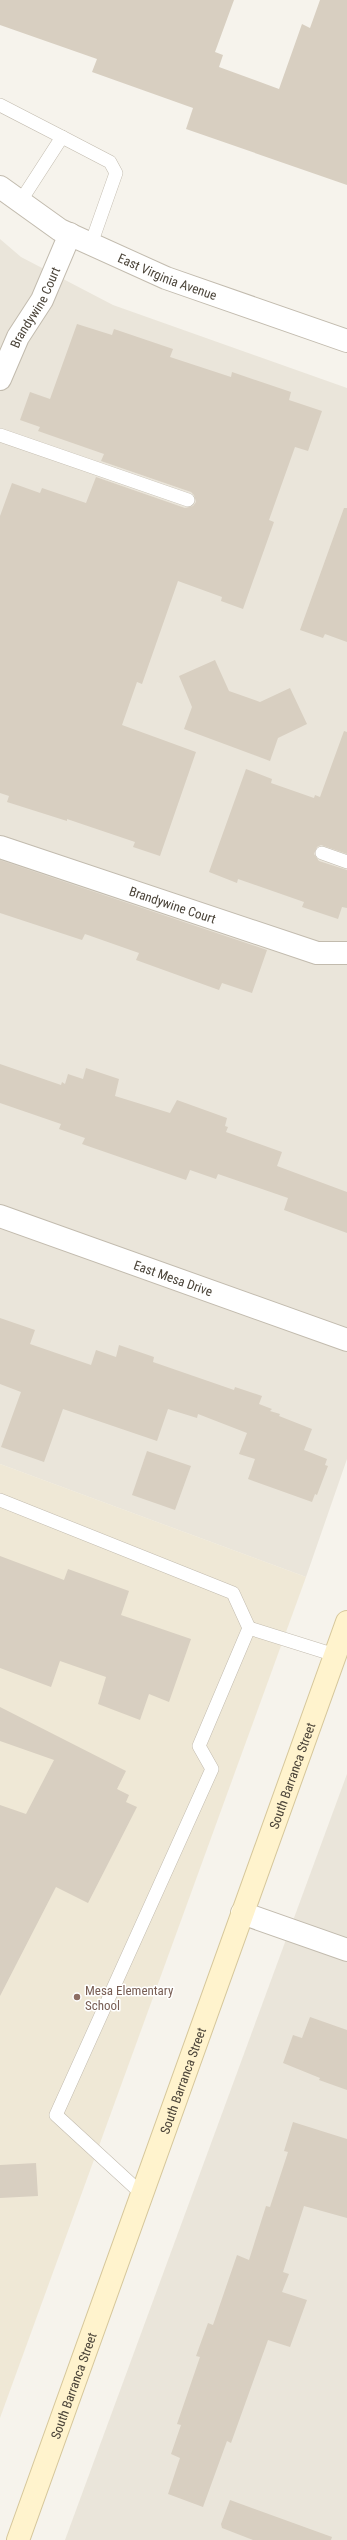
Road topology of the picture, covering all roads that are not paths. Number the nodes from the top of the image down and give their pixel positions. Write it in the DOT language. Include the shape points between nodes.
graph roads {
  1 [pos="0,105"];
  2 [pos="62,137"];
  3 [pos="0,187"];
  4 [pos="20,202"];
  5 [pos="70,234"];
  6 [pos="91,244"];
  7 [pos="347,341"];
  8 [pos="0,379"];
  9 [pos="0,435"];
  10 [pos="188,500"];
  11 [pos="0,847"];
  12 [pos="322,853"];
  13 [pos="347,862"];
  14 [pos="347,953"];
  15 [pos="0,1216"];
  16 [pos="347,1340"];
  17 [pos="0,1500"];
  18 [pos="347,1622"];
  19 [pos="249,1628"];
  20 [pos="335,1655"];
  21 [pos="242,1913"];
  22 [pos="347,1950"];
  23 [pos="142,2194"];
  24 [pos="18,2540"];
  1 -- 2 [label="lane"];
  2 -- 4 [label="lane"];
  2 -- 6 [label="lane" via="110,162 116,173"];
  3 -- 4 [label="street, East Virginia Avenue"];
  4 -- 5 [label="street, East Virginia Avenue"];
  5 -- 6 [label="street, East Virginia Avenue"];
  5 -- 8 [label="street, Brandywine Court" via="42,300 18,337"];
  6 -- 7 [label="street, East Virginia Avenue" via="166,278"];
  9 -- 10 [label="lane"];
  11 -- 14 [label="street, Brandywine Court" via="317,953"];
  12 -- 13 [label="lane"];
  15 -- 16 [label="street, East Mesa Drive"];
  17 -- 19 [label="lane" via="233,1593"];
  18 -- 20 [label="main road, South Barranca Street"];
  19 -- 20 [label="lane"];
  19 -- 23 [label="lane" via="199,1746 212,1769 56,2115"];
  20 -- 21 [label="main road, South Barranca Street"];
  21 -- 22 [label="street"];
  21 -- 23 [label="main road, South Barranca Street"];
  23 -- 24 [label="main road, South Barranca Street"];
}
